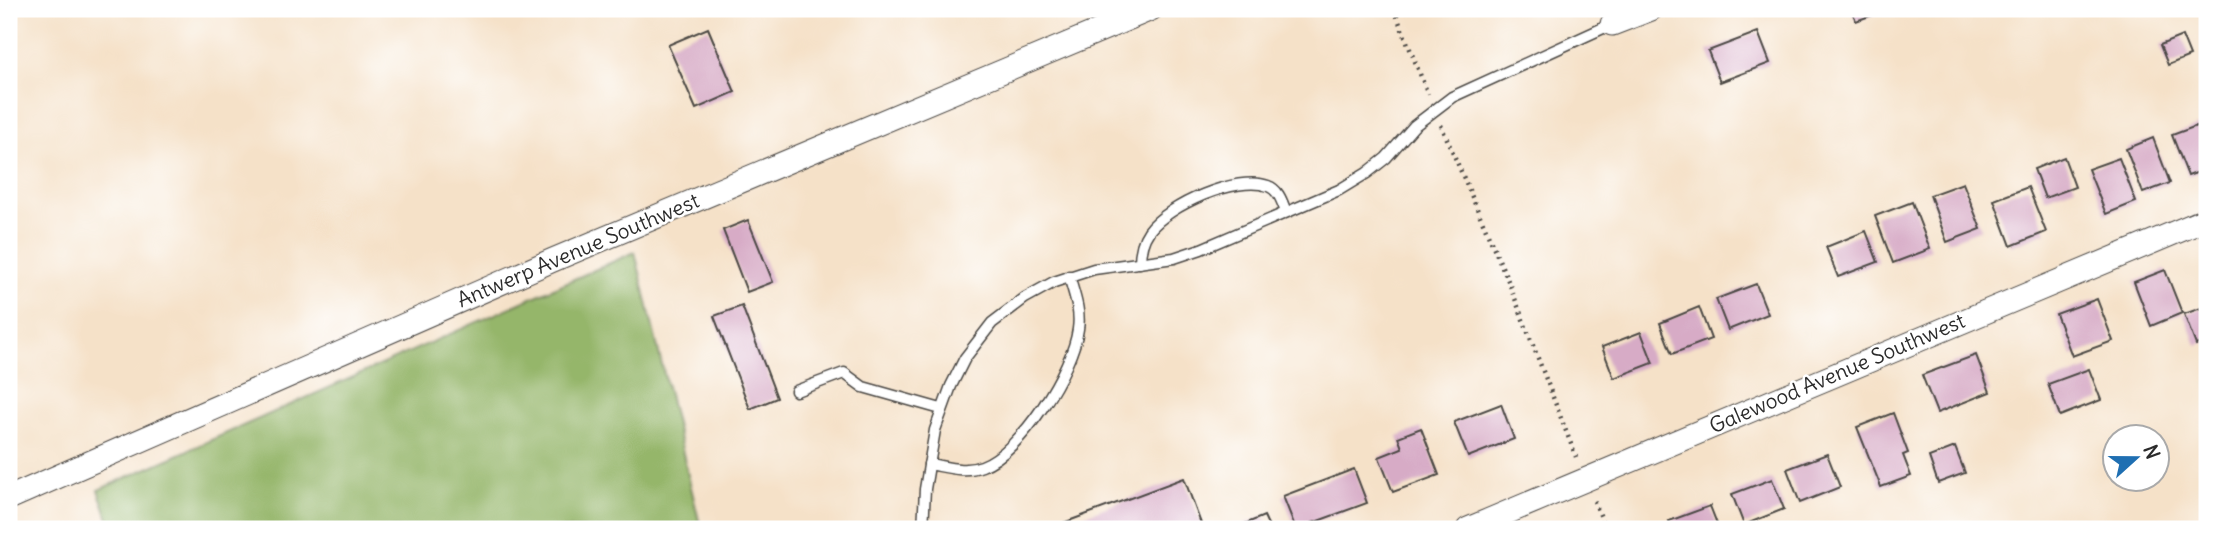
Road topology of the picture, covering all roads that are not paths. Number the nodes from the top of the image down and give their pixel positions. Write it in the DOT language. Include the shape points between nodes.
graph roads {
  1 [pos="1151,9"];
  2 [pos="1651,9"];
  3 [pos="1612,24"];
  4 [pos="1286,212"];
  5 [pos="2207,219"];
  6 [pos="1140,263"];
  7 [pos="1069,276"];
  8 [pos="796,391"];
  9 [pos="941,410"];
  10 [pos="929,464"];
  11 [pos="9,498"];
  12 [pos="923,529"];
  13 [pos="1468,529"];
  1 -- 11 [label="street, Antwerp Avenue Southwest" via="553,260"];
  2 -- 3 [label="street"];
  3 -- 4 [label="lane" via="1452,97 1367,173"];
  4 -- 6 [label="lane" via="1201,249"];
  4 -- 6 [label="lane" via="1276,191 1268,186 1214,191 1183,205 1149,230"];
  5 -- 13 [label="street, Galewood Avenue Southwest"];
  6 -- 7 [label="lane"];
  7 -- 9 [label="lane" via="992,323 965,358"];
  7 -- 10 [label="lane" via="1079,330 1074,348 1028,429 1008,450 981,467 966,470"];
  8 -- 9 [label="lane" via="844,373 863,387"];
  9 -- 10 [label="lane"];
  10 -- 12 [label="lane"];
}
